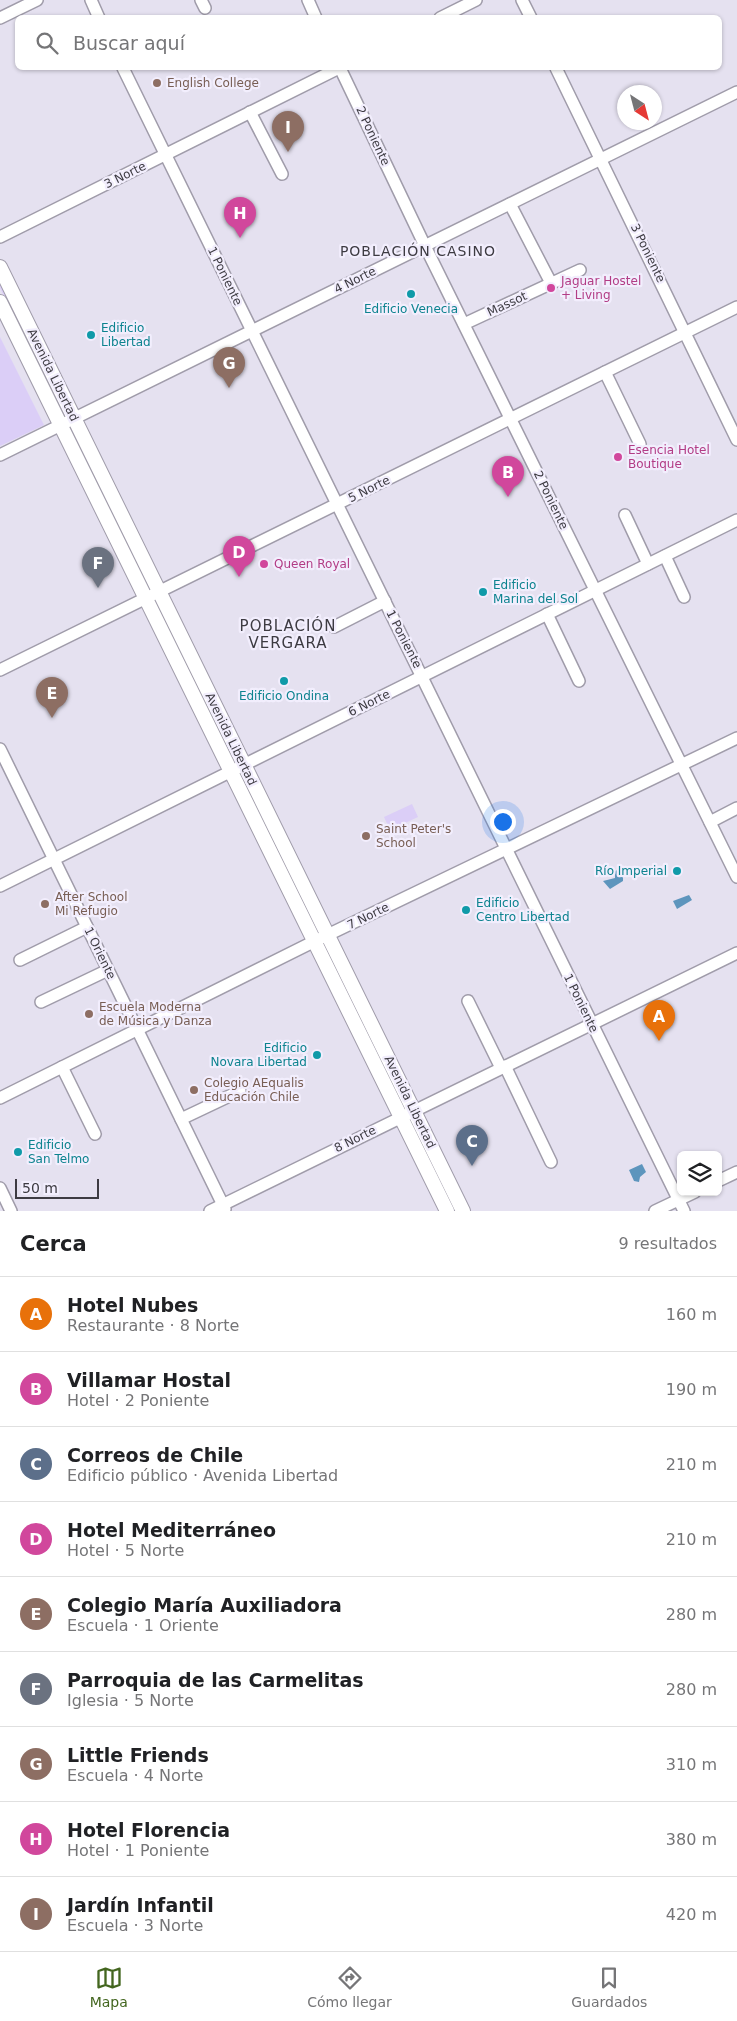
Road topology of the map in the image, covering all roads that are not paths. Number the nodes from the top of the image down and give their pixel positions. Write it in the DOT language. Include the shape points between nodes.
graph roads {
  1 [pos="38,0"];
  2 [pos="91,0"];
  3 [pos="308,0"];
  4 [pos="476,0"];
  5 [pos="522,0"];
  6 [pos="98,15"];
  7 [pos="315,15"];
  8 [pos="446,15"];
  9 [pos="530,15"];
  10 [pos="0,18"];
  11 [pos="124,70"];
  12 [pos="336,70"];
  13 [pos="341,70"];
  14 [pos="557,70"];
  15 [pos="737,92"];
  16 [pos="250,112"];
  17 [pos="166,155"];
  18 [pos="602,158"];
  19 [pos="282,174"];
  20 [pos="510,204"];
  21 [pos="0,237"];
  22 [pos="425,246"];
  23 [pos="0,267"];
  24 [pos="580,270"];
  25 [pos="551,283"];
  26 [pos="0,302"];
  27 [pos="737,308"];
  28 [pos="464,324"];
  29 [pos="252,331"];
  30 [pos="686,332"];
  31 [pos="605,372"];
  32 [pos="74,419"];
  33 [pos="511,419"];
  34 [pos="60,426"];
  35 [pos="737,440"];
  36 [pos="640,444"];
  37 [pos="0,455"];
  38 [pos="337,504"];
  39 [pos="625,515"];
  40 [pos="737,520"];
  41 [pos="665,556"];
  42 [pos="648,564"];
  43 [pos="596,590"];
  44 [pos="160,591"];
  45 [pos="684,596"];
  46 [pos="145,598"];
  47 [pos="385,601"];
  48 [pos="547,614"];
  49 [pos="334,627"];
  50 [pos="0,670"];
  51 [pos="422,676"];
  52 [pos="579,680"];
  53 [pos="737,738"];
  54 [pos="0,749"];
  55 [pos="682,764"];
  56 [pos="244,765"];
  57 [pos="231,771"];
  58 [pos="737,808"];
  59 [pos="710,822"];
  60 [pos="507,849"];
  61 [pos="54,859"];
  62 [pos="737,877"];
  63 [pos="0,886"];
  64 [pos="87,927"];
  65 [pos="321,938"];
  66 [pos="737,953"];
  67 [pos="20,960"];
  68 [pos="108,970"];
  69 [pos="468,1001"];
  70 [pos="40,1002"];
  71 [pos="591,1025"];
  72 [pos="137,1030"];
  73 [pos="503,1067"];
  74 [pos="62,1068"];
  75 [pos="240,1091"];
  76 [pos="0,1098"];
  77 [pos="414,1110"];
  78 [pos="401,1117"];
  79 [pos="181,1119"];
  80 [pos="95,1134"];
  81 [pos="552,1162"];
  82 [pos="737,1172"];
  83 [pos="722,1179"];
  84 [pos="0,1188"];
  85 [pos="687,1196"];
  86 [pos="679,1200"];
  87 [pos="225,1208"];
  88 [pos="11,1211"];
  89 [pos="210,1211"];
  90 [pos="447,1211"];
  91 [pos="463,1211"];
  92 [pos="655,1211"];
  93 [pos="684,1211"];
  1 -- 10 [label="street"];
  2 -- 6 [label="street"];
  3 -- 7 [label="street"];
  4 -- 8 [label="street"];
  5 -- 9 [label="street"];
  11 -- 17 [label="street, 1 Poniente"];
  12 -- 16 [label="street, 3 Norte"];
  13 -- 22 [label="street, 2 Poniente"];
  14 -- 18 [label="street, 3 Poniente"];
  15 -- 18 [label="street, 4 Norte"];
  16 -- 17 [label="street, 3 Norte"];
  16 -- 19 [label="street"];
  17 -- 21 [label="street, 3 Norte"];
  17 -- 29 [label="street, 1 Poniente"];
  18 -- 20 [label="street, 4 Norte"];
  18 -- 30 [label="street, 3 Poniente"];
  20 -- 22 [label="street, 4 Norte"];
  20 -- 25 [label="street"];
  22 -- 28 [label="street, 2 Poniente"];
  22 -- 29 [label="street, 4 Norte"];
  23 -- 32 [label="main road, Avenida Libertad"];
  24 -- 25 [label="street, Massot"];
  25 -- 28 [label="street, Massot"];
  26 -- 34 [label="main road, Avenida Libertad"];
  27 -- 30 [label="street, 5 Norte"];
  28 -- 33 [label="street, 2 Poniente"];
  29 -- 32 [label="street, 4 Norte"];
  29 -- 38 [label="street, 1 Poniente"];
  30 -- 31 [label="street, 5 Norte"];
  30 -- 35 [label="street, 3 Poniente"];
  31 -- 33 [label="street, 5 Norte"];
  31 -- 36 [label="street"];
  32 -- 34 [label="street, 4 Norte"];
  32 -- 44 [label="main road, Avenida Libertad"];
  33 -- 38 [label="street, 5 Norte"];
  33 -- 43 [label="street, 2 Poniente"];
  34 -- 37 [label="street, 4 Norte"];
  34 -- 46 [label="main road, Avenida Libertad"];
  38 -- 44 [label="street, 5 Norte"];
  38 -- 47 [label="street, 1 Poniente"];
  39 -- 42 [label="street"];
  40 -- 41 [label="street, 6 Norte"];
  41 -- 42 [label="street, 6 Norte"];
  41 -- 45 [label="street"];
  42 -- 43 [label="street, 6 Norte"];
  43 -- 48 [label="street, 6 Norte"];
  43 -- 55 [label="street, 2 Poniente"];
  44 -- 46 [label="street, 5 Norte"];
  44 -- 56 [label="main road, Avenida Libertad"];
  46 -- 50 [label="street, 5 Norte"];
  46 -- 57 [label="main road, Avenida Libertad"];
  47 -- 49 [label="street"];
  47 -- 51 [label="street, 1 Poniente"];
  48 -- 51 [label="street, 6 Norte"];
  48 -- 52 [label="street"];
  51 -- 56 [label="street, 6 Norte"];
  51 -- 60 [label="street, 1 Poniente"];
  53 -- 55 [label="street, 7 Norte"];
  54 -- 61 [label="street, 1 Oriente"];
  55 -- 59 [label="street, 2 Poniente"];
  55 -- 60 [label="street, 7 Norte"];
  56 -- 57 [label="street, 6 Norte"];
  56 -- 65 [label="main road, Avenida Libertad"];
  57 -- 61 [label="street, 6 Norte"];
  57 -- 65 [label="main road, Avenida Libertad"];
  58 -- 59 [label="street"];
  59 -- 62 [label="street, 2 Poniente"];
  60 -- 65 [label="street, 7 Norte"];
  60 -- 71 [label="street, 1 Poniente"];
  61 -- 63 [label="street, 6 Norte"];
  61 -- 64 [label="street, 1 Oriente"];
  64 -- 67 [label="street"];
  64 -- 68 [label="street, 1 Oriente"];
  65 -- 72 [label="street, 7 Norte"];
  65 -- 77 [label="main road, Avenida Libertad"];
  65 -- 78 [label="main road, Avenida Libertad"];
  66 -- 71 [label="street, 8 Norte"];
  68 -- 70 [label="street"];
  68 -- 72 [label="street, 1 Oriente"];
  69 -- 73 [label="street"];
  71 -- 73 [label="street, 8 Norte"];
  71 -- 86 [label="street, 1 Poniente"];
  72 -- 74 [label="street, 7 Norte"];
  72 -- 79 [label="street, 1 Oriente"];
  73 -- 77 [label="street, 8 Norte"];
  73 -- 81 [label="street"];
  74 -- 76 [label="street, 7 Norte"];
  74 -- 80 [label="street"];
  75 -- 79 [label="street"];
  77 -- 78 [label="street, 8 Norte"];
  77 -- 91 [label="main road, Avenida Libertad"];
  78 -- 87 [label="street, 8 Norte"];
  78 -- 90 [label="main road, Avenida Libertad"];
  79 -- 87 [label="street, 1 Oriente"];
  82 -- 83 [label="street"];
  84 -- 88 [label="street"];
  85 -- 86 [label="street"];
  86 -- 92 [label="street"];
  86 -- 93 [label="street, 1 Poniente"];
  87 -- 89 [label="street, 8 Norte"];
}
